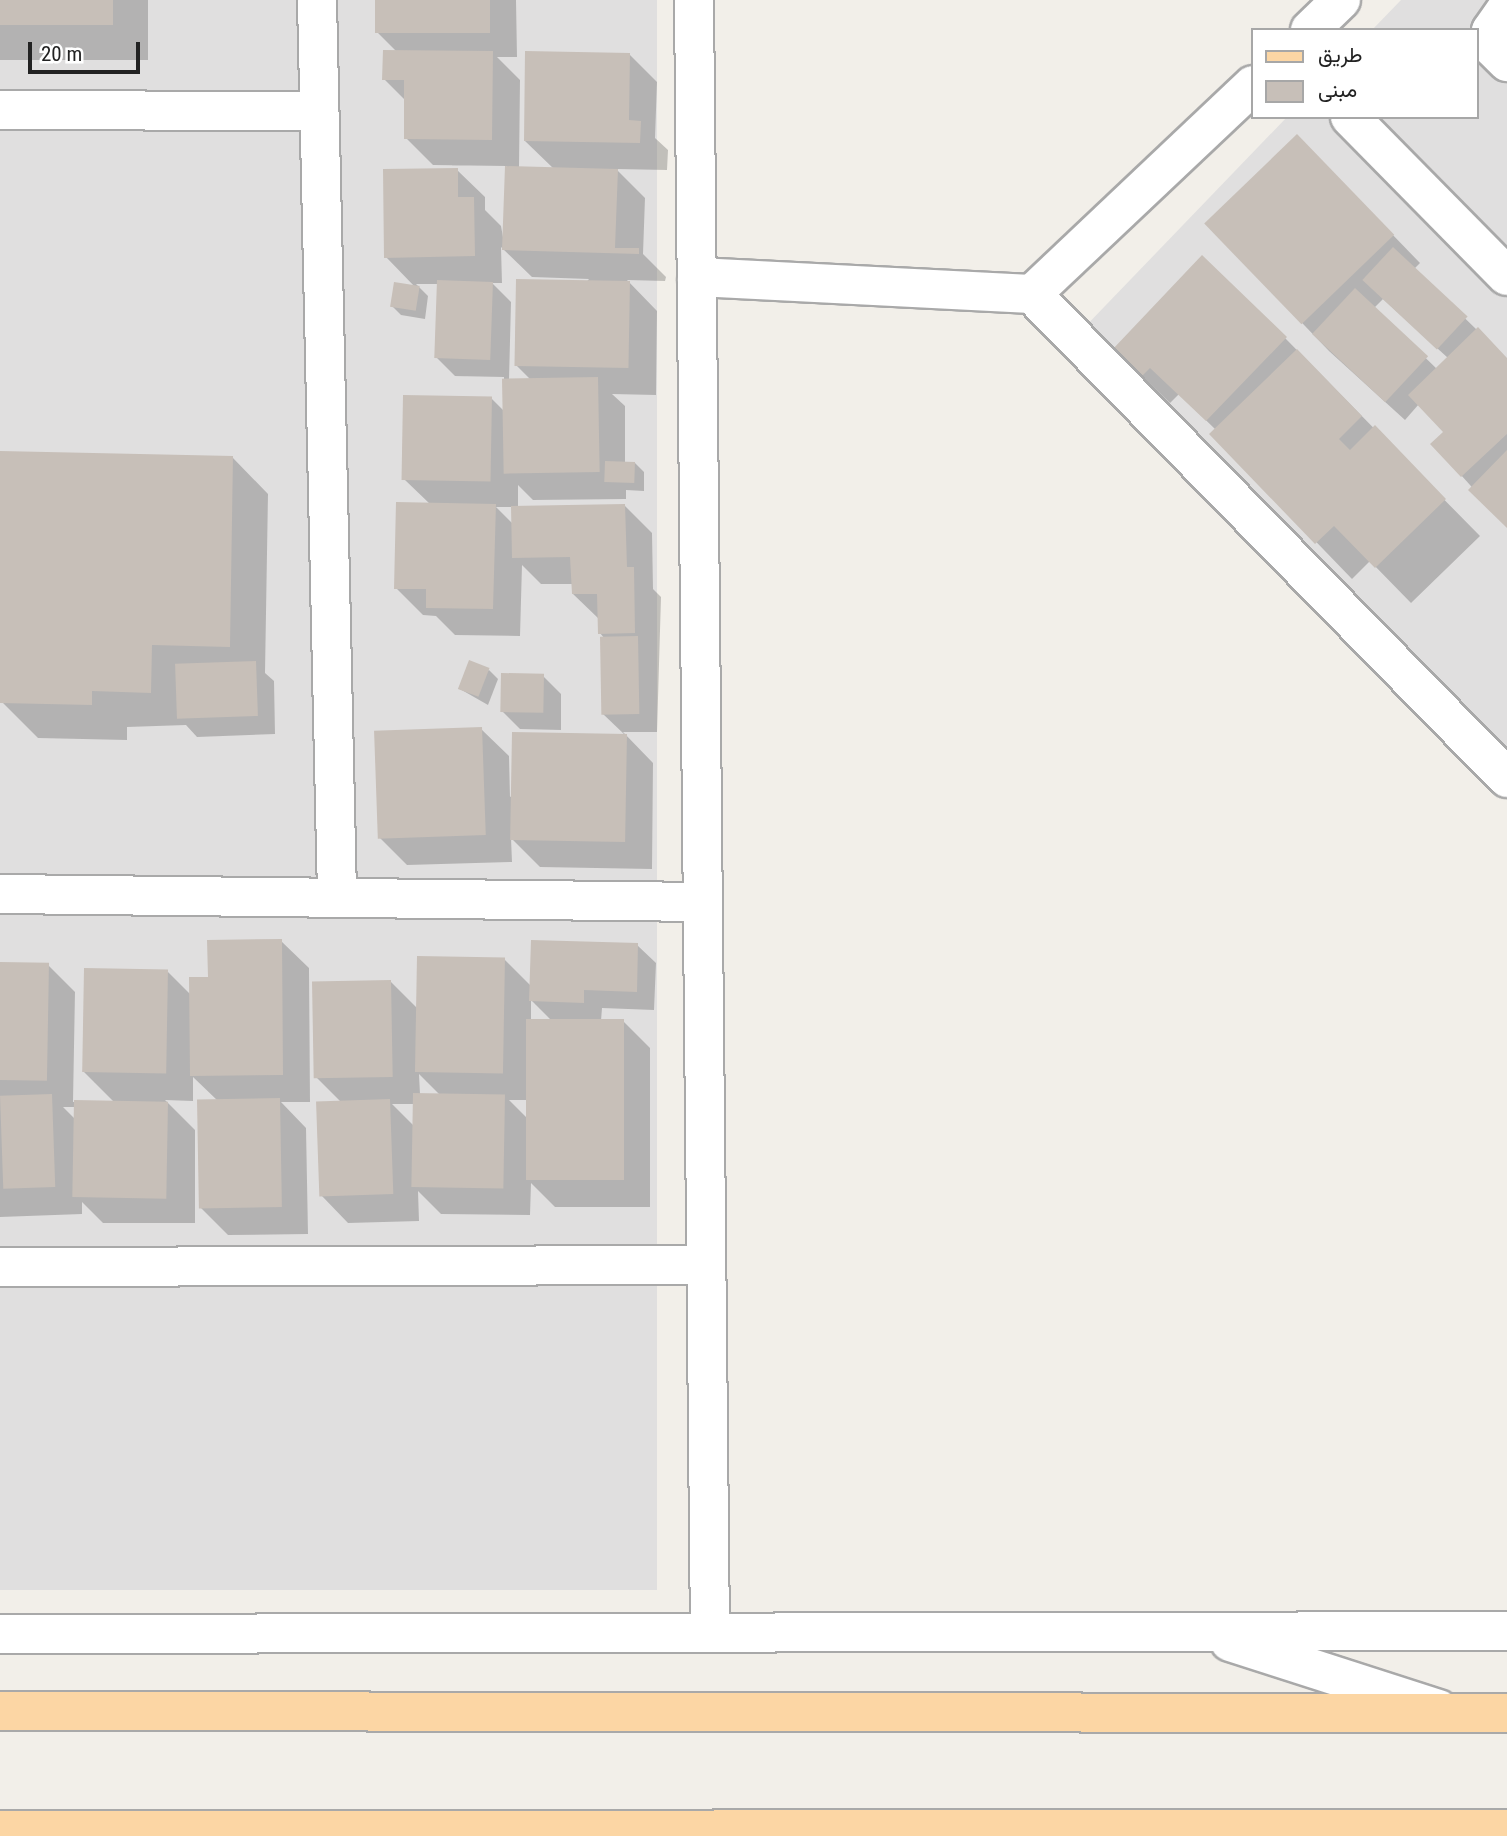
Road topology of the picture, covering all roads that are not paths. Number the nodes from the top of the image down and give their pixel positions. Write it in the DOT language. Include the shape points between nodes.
graph roads {
  1 [pos="317,0"];
  2 [pos="694,0"];
  3 [pos="1341,0"];
  4 [pos="1507,8"];
  5 [pos="1313,28"];
  6 [pos="1507,62"];
  7 [pos="1252,86"];
  8 [pos="0,110"];
  9 [pos="318,111"];
  10 [pos="1352,119"];
  11 [pos="1507,276"];
  12 [pos="697,277"];
  13 [pos="1032,294"];
  14 [pos="1507,778"];
  15 [pos="0,894"];
  16 [pos="337,898"];
  17 [pos="703,902"];
  18 [pos="706,1265"];
  19 [pos="0,1267"];
  20 [pos="1507,1631"];
  21 [pos="1201,1632"];
  22 [pos="710,1633"];
  23 [pos="0,1634"];
  24 [pos="0,1711"];
  25 [pos="1451,1712"];
  26 [pos="1507,1713"];
  27 [pos="1507,1829"];
  28 [pos="0,1830"];
  29 [pos="410,1833"];
  1 -- 9 [label="street"];
  2 -- 12 [label="street"];
  3 -- 5 [label="street"];
  4 -- 6 [label="street" via="1491,31 1493,48"];
  7 -- 13 [label="street"];
  8 -- 9 [label="street"];
  9 -- 16 [label="street"];
  10 -- 11 [label="street"];
  12 -- 13 [label="street"];
  12 -- 17 [label="street"];
  13 -- 14 [label="street"];
  15 -- 16 [label="street"];
  16 -- 17 [label="street"];
  17 -- 18 [label="street"];
  18 -- 19 [label="street"];
  18 -- 22 [label="street"];
  20 -- 21 [label="street"];
  21 -- 22 [label="street"];
  21 -- 25 [label="street"];
  22 -- 23 [label="street"];
  24 -- 25 [label="main road"];
  25 -- 26 [label="main road"];
  27 -- 29 [label="main road"];
  28 -- 29 [label="main road"];
}
